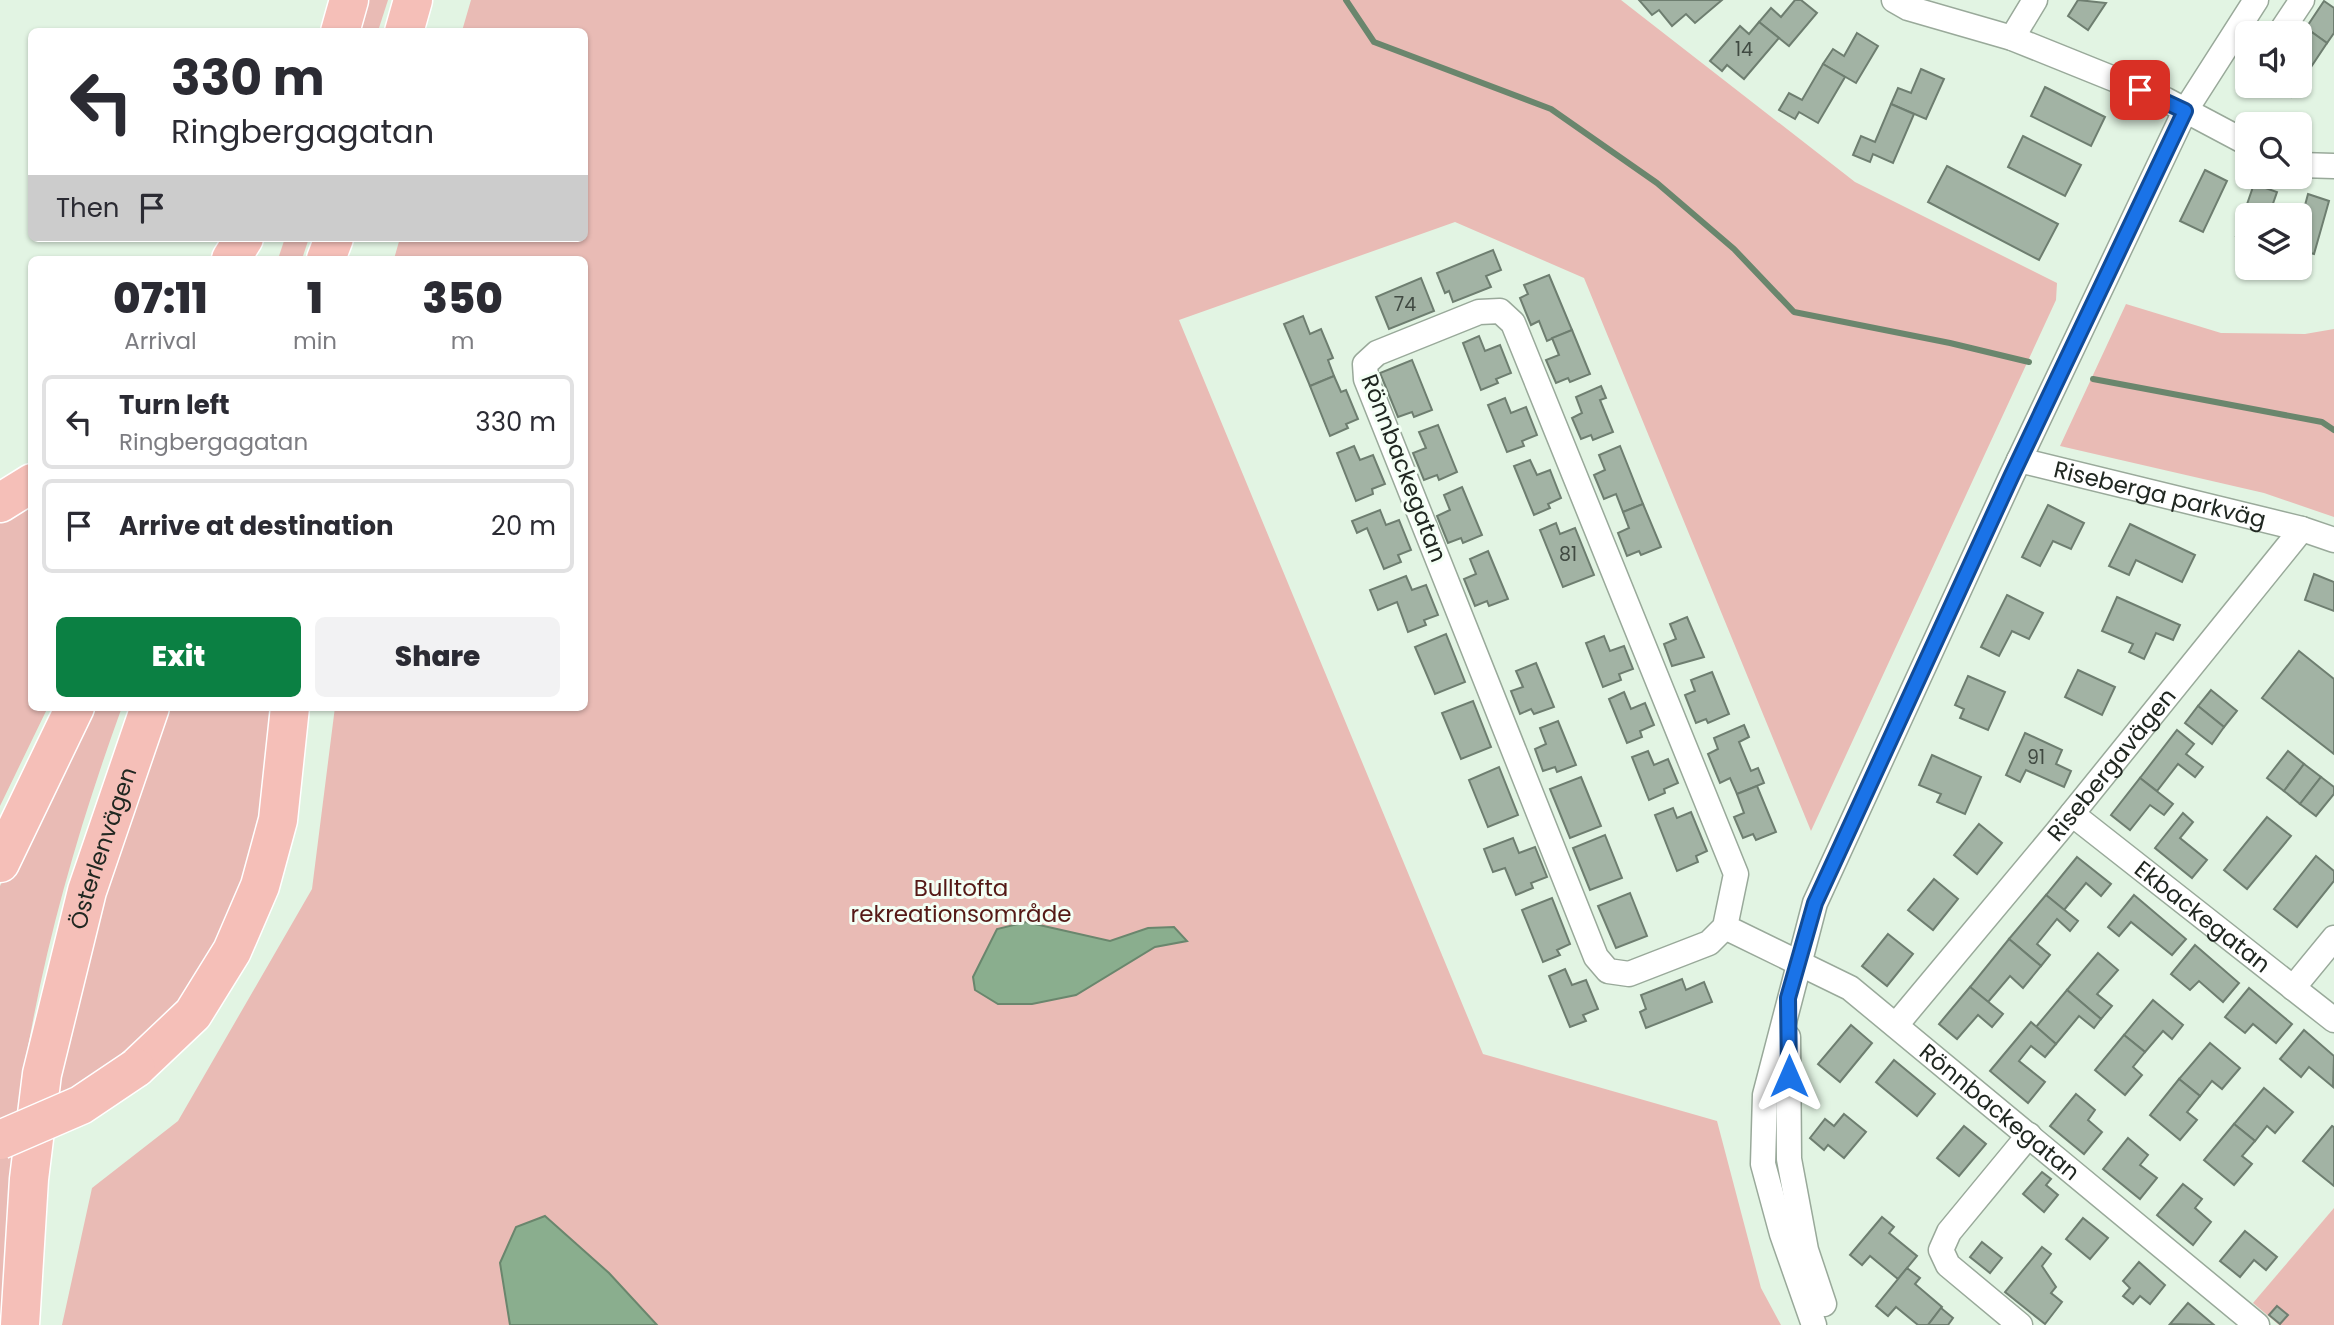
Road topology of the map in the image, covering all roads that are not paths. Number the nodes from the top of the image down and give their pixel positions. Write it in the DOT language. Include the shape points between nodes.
graph roads {
  1 [pos="349,0"];
  2 [pos="413,0"];
  3 [pos="420,0"];
  4 [pos="1894,0"];
  5 [pos="2035,0"];
  6 [pos="2256,0"];
  7 [pos="2302,0"];
  8 [pos="2247,21"];
  9 [pos="2288,21"];
  10 [pos="341,28"];
  11 [pos="405,28"];
  12 [pos="413,28"];
  13 [pos="2012,38"];
  14 [pos="2235,43"];
  15 [pos="2185,111"];
  16 [pos="2235,137"];
  17 [pos="2312,165"];
  18 [pos="2334,166"];
  19 [pos="2019,460"];
  20 [pos="28,486"];
  21 [pos="0,503"];
  22 [pos="2302,529"];
  23 [pos="2334,540"];
  24 [pos="73,711"];
  25 [pos="149,711"];
  26 [pos="290,711"];
  27 [pos="2072,814"];
  28 [pos="0,863"];
  29 [pos="1725,928"];
  30 [pos="2334,937"];
  31 [pos="1798,963"];
  32 [pos="2293,988"];
  33 [pos="1788,998"];
  34 [pos="2334,1020"];
  35 [pos="1896,1025"];
  36 [pos="2029,1135"];
  37 [pos="0,1139"];
  38 [pos="20,1325"];
  39 [pos="1814,1325"];
  40 [pos="1831,1325"];
  41 [pos="2020,1325"];
  42 [pos="2257,1325"];
  1 -- 10 [label="highway"];
  2 -- 11 [label="highway"];
  3 -- 12 [label="highway"];
  4 -- 13 [label="street"];
  5 -- 13 [label="street"];
  6 -- 8 [label="street"];
  7 -- 9 [label="street"];
  13 -- 15 [label="street"];
  14 -- 15 [label="street"];
  15 -- 16 [label="street"];
  15 -- 19 [label="street"];
  17 -- 18 [label="street"];
  19 -- 22 [label="street, Riseberga parkväg"];
  19 -- 31 [label="street" via="1815,903"];
  20 -- 21 [label="highway"];
  22 -- 23 [label="street"];
  22 -- 27 [label="street, Risebergavägen"];
  24 -- 28 [label="highway"];
  25 -- 38 [label="highway, Österlenvägen" via="87,891 40,1087"];
  26 -- 37 [label="highway, bridge" via="278,821 260,886 232,951 193,1014 136,1068 81,1105"];
  27 -- 32 [label="street, Ekbackegatan"];
  27 -- 35 [label="street, Risebergavägen"];
  29 -- 29 [label="street, Rönnbackegatan" via="1736,874 1513,323 1500,311 1479,312 1377,353 1365,364 1366,379 1597,957 1608,971 1629,974 1709,943"];
  29 -- 31 [label="street, Rönnbackegatan"];
  30 -- 32 [label="street"];
  31 -- 33 [label="street"];
  31 -- 35 [label="street, Rönnbackegatan" via="1850,988"];
  32 -- 34 [label="street, Ekbackegatan"];
  33 -- 39 [label="street" via="1765,1095 1763,1164"];
  33 -- 40 [label="street" via="1789,1160 1806,1250"];
  35 -- 36 [label="street, Rönnbackegatan"];
  36 -- 41 [label="street" via="1949,1232 1941,1250 1948,1265"];
  36 -- 42 [label="street, Rönnbackegatan"];
}
